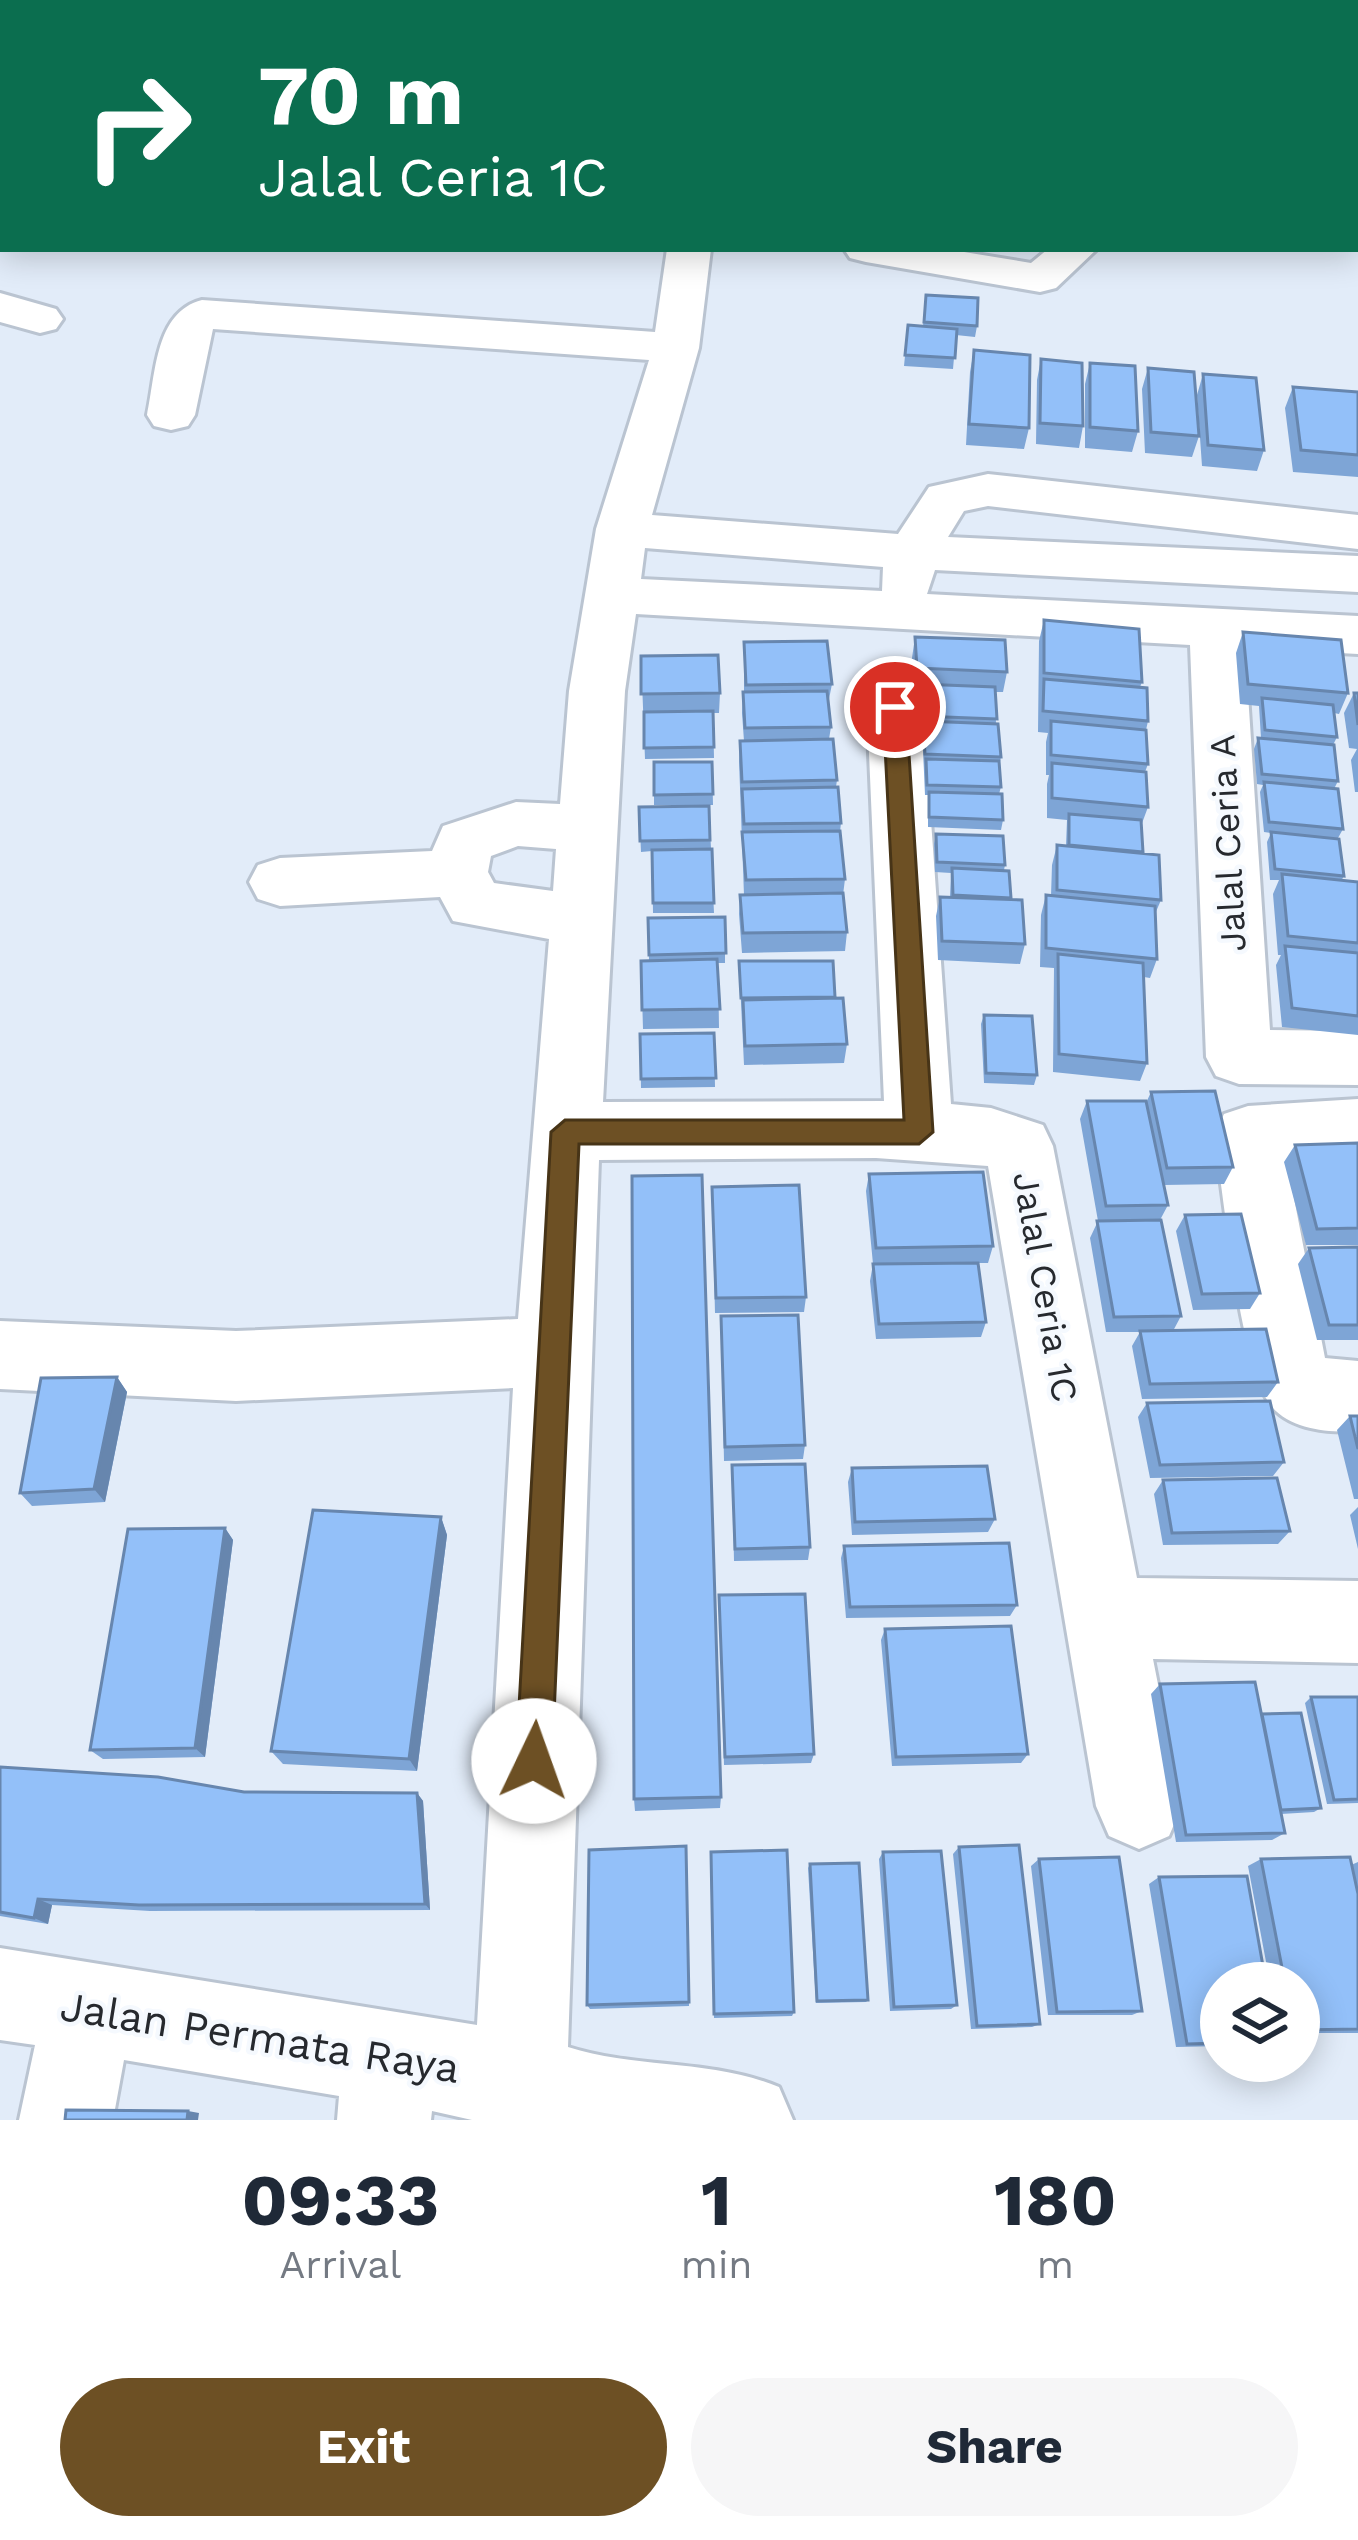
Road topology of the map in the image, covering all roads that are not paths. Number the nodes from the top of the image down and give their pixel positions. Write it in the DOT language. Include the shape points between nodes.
graph roads {
  1 [pos="689,252"];
  2 [pos="884,252"];
  3 [pos="1071,252"];
  4 [pos="676,348"];
  5 [pos="171,415"];
  6 [pos="622,530"];
  7 [pos="1358,532"];
  8 [pos="726,538"];
  9 [pos="912,552"];
  10 [pos="1358,574"];
  11 [pos="611,595"];
  12 [pos="715,601"];
  13 [pos="900,614"];
  14 [pos="1217,629"];
  15 [pos="1358,635"];
  16 [pos="895,707"];
  17 [pos="587,828"];
  18 [pos="457,874"];
  19 [pos="280,882"];
  20 [pos="580,919"];
  21 [pos="1358,1058"];
  22 [pos="1358,1128"];
  23 [pos="565,1132"];
  24 [pos="919,1132"];
  25 [pos="552,1352"];
  26 [pos="0,1355"];
  27 [pos="1358,1396"];
  28 [pos="1106,1618"];
  29 [pos="1358,1622"];
  30 [pos="1139,1806"];
  31 [pos="0,1994"];
  32 [pos="88,2012"];
  33 [pos="387,2089"];
  34 [pos="520,2099"];
  35 [pos="66,2120"];
  36 [pos="746,2120"];
  1 -- 4 [label="street"];
  2 -- 3 [label="street" via="1040,278"];
  4 -- 5 [label="street" via="219,312 190,321"];
  4 -- 6 [label="street"];
  6 -- 8 [label="street"];
  6 -- 11 [label="street"];
  7 -- 9 [label="street" via="1001,489 947,499"];
  8 -- 9 [label="street"];
  8 -- 12 [label="street"];
  9 -- 10 [label="street"];
  9 -- 13 [label="street"];
  11 -- 12 [label="street"];
  11 -- 17 [label="street"];
  12 -- 13 [label="street"];
  13 -- 14 [label="street"];
  14 -- 15 [label="street"];
  14 -- 21 [label="street, Jalal Ceria A" via="1239,1057"];
  16 -- 24 [label="street"];
  17 -- 18 [label="street" via="516,824 464,842"];
  17 -- 20 [label="street"];
  18 -- 19 [label="street"];
  18 -- 20 [label="street" via="475,904"];
  20 -- 23 [label="street"];
  22 -- 27 [label="street" via="1248,1135 1291,1372 1319,1398"];
  23 -- 24 [label="street, Jalal Ceria 1C"];
  23 -- 25 [label="street"];
  24 -- 28 [label="street, Jalal Ceria 1C" via="996,1135 1018,1146"];
  25 -- 26 [label="street" via="236,1366"];
  25 -- 34 [label="street"];
  28 -- 29 [label="street"];
  28 -- 30 [label="street, Jalal Ceria 1C"];
  31 -- 32 [label="street, Jalan Permata Raya"];
  32 -- 33 [label="street, Jalan Permata Raya"];
  32 -- 35 [label="street"];
  33 -- 34 [label="street, Jalan Permata Raya"];
  34 -- 36 [label="street, Jalan Permata Raya"];
}
